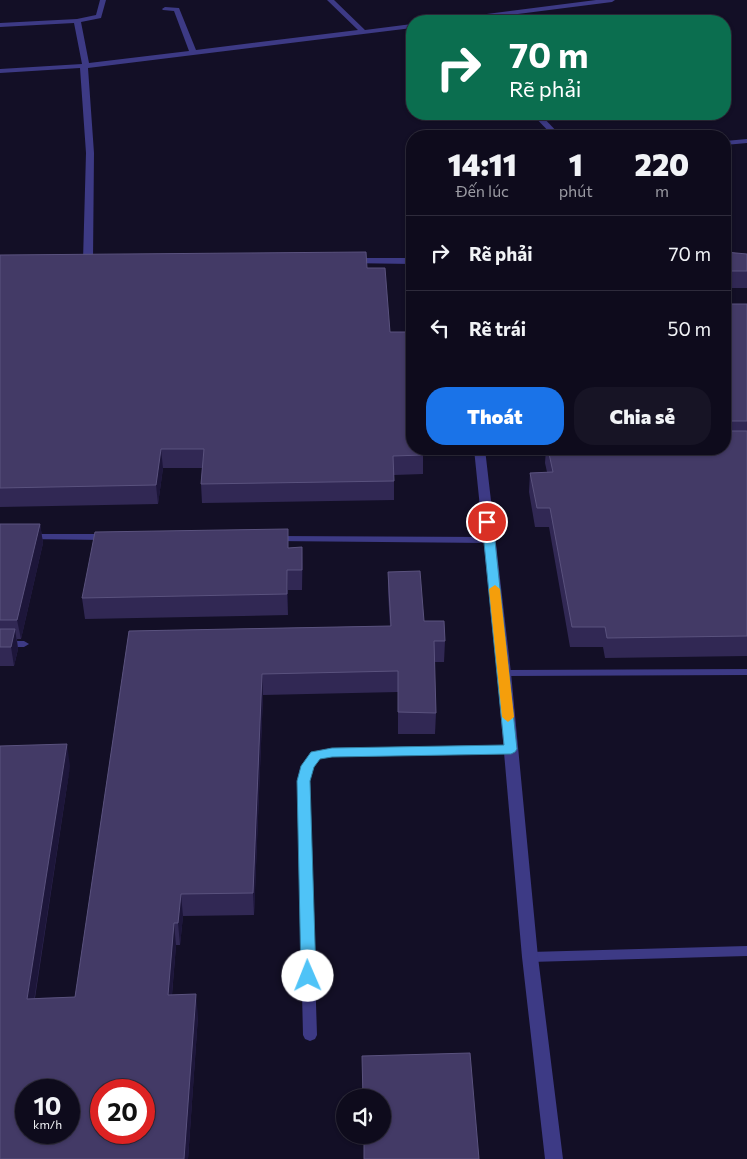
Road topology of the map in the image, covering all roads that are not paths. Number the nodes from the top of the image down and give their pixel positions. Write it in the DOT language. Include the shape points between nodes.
graph roads {
  1 [pos="103,0"];
  2 [pos="330,0"];
  3 [pos="567,0"];
  4 [pos="612,0"];
  5 [pos="576,4"];
  6 [pos="165,9"];
  7 [pos="493,15"];
  8 [pos="77,21"];
  9 [pos="0,26"];
  10 [pos="406,27"];
  11 [pos="364,32"];
  12 [pos="193,53"];
  13 [pos="85,65"];
  14 [pos="0,71"];
  15 [pos="542,120"];
  16 [pos="551,130"];
  17 [pos="747,141"];
  18 [pos="731,142"];
  19 [pos="88,261"];
  20 [pos="344,261"];
  21 [pos="406,261"];
  22 [pos="480,455"];
  23 [pos="20,536"];
  24 [pos="120,537"];
  25 [pos="270,539"];
  26 [pos="489,540"];
  27 [pos="0,644"];
  28 [pos="24,644"];
  29 [pos="504,672"];
  30 [pos="747,672"];
  31 [pos="511,749"];
  32 [pos="747,951"];
  33 [pos="530,957"];
  34 [pos="310,1035"];
  35 [pos="554,1159"];
  1 -- 8 [label="street" via="99,17"];
  2 -- 11 [label="street"];
  3 -- 5 [label="street"];
  4 -- 5 [label="street"];
  5 -- 7 [label="street"];
  6 -- 12 [label="street" via="177,9"];
  8 -- 9 [label="street"];
  8 -- 13 [label="street"];
  10 -- 11 [label="street"];
  11 -- 12 [label="street"];
  12 -- 13 [label="street"];
  13 -- 14 [label="street"];
  13 -- 19 [label="street" via="90,153"];
  15 -- 16 [label="street"];
  17 -- 18 [label="street"];
  20 -- 21 [label="street"];
  22 -- 26 [label="street"];
  23 -- 24 [label="lane"];
  25 -- 26 [label="lane"];
  26 -- 29 [label="street"];
  27 -- 28 [label="lane"];
  29 -- 30 [label="lane"];
  29 -- 31 [label="street"];
  31 -- 33 [label="street"];
  31 -- 34 [label="lane" via="332,752 316,756 308,766 303,781"];
  32 -- 33 [label="lane"];
  33 -- 35 [label="street"];
}
